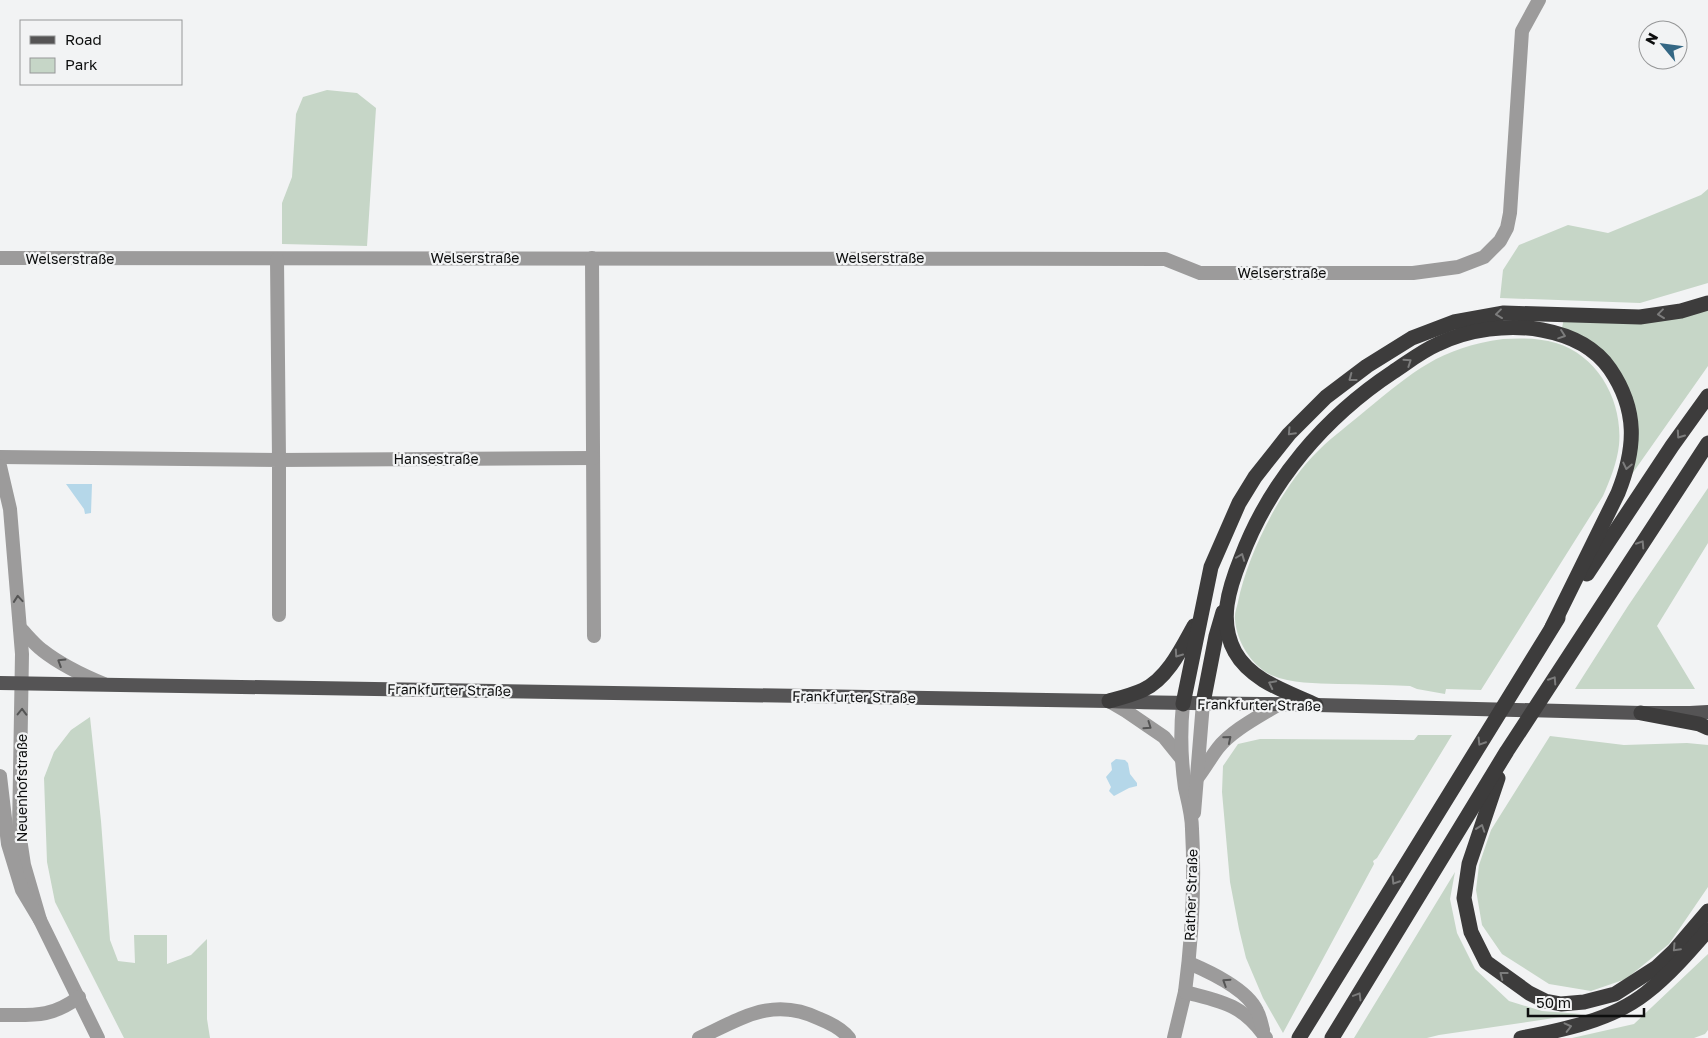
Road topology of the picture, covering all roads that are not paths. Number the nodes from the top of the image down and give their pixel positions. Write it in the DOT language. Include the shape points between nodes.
graph roads {
  1 [pos="1539,0"];
  2 [pos="0,258"];
  3 [pos="592,258"];
  4 [pos="276,259"];
  5 [pos="1708,303"];
  6 [pos="1708,396"];
  7 [pos="1708,443"];
  8 [pos="0,457"];
  9 [pos="593,458"];
  10 [pos="279,460"];
  11 [pos="1,471"];
  12 [pos="0,500"];
  13 [pos="1227,603"];
  14 [pos="1201,611"];
  15 [pos="279,615"];
  16 [pos="1552,626"];
  17 [pos="20,628"];
  18 [pos="594,636"];
  19 [pos="0,683"];
  20 [pos="23,683"];
  21 [pos="104,684"];
  22 [pos="1109,701"];
  23 [pos="1203,703"];
  24 [pos="1183,704"];
  25 [pos="1279,704"];
  26 [pos="1316,705"];
  27 [pos="1708,712"];
  28 [pos="1641,713"];
  29 [pos="1708,728"];
  30 [pos="1507,751"];
  31 [pos="1181,758"];
  32 [pos="0,776"];
  33 [pos="1198,777"];
  34 [pos="1192,826"];
  35 [pos="1708,912"];
  36 [pos="40,920"];
  37 [pos="1708,930"];
  38 [pos="1189,963"];
  39 [pos="1185,992"];
  40 [pos="78,997"];
  41 [pos="1254,1014"];
  42 [pos="0,1015"];
  43 [pos="1266,1037"];
  44 [pos="98,1038"];
  45 [pos="699,1038"];
  46 [pos="849,1038"];
  47 [pos="1174,1038"];
  48 [pos="1299,1038"];
  49 [pos="1332,1038"];
  50 [pos="1521,1038"];
  1 -- 3 [label="street, Welserstraße" via="1522,31 1507,228 1500,241 1484,257 1458,266 1413,273 1200,273 1164,259"];
  2 -- 4 [label="street, Welserstraße"];
  3 -- 4 [label="street, Welserstraße"];
  3 -- 9 [label="street"];
  4 -- 10 [label="street"];
  5 -- 14 [label="highway, one-way" via="1640,317 1504,313 1454,322 1412,338 1367,366 1326,398 1289,434 1238,503 1211,567"];
  6 -- 16 [label="highway, one-way"];
  30 -- 7 [label="highway, one-way"];
  8 -- 10 [label="street, Hansestraße"];
  9 -- 10 [label="street, Hansestraße"];
  9 -- 18 [label="street"];
  10 -- 15 [label="street"];
  11 -- 12 [label="street"];
  17 -- 11 [label="street, one-way" via="10,510"];
  13 -- 16 [label="highway, one-way" via="1245,546 1259,517 1305,449 1335,417 1367,389 1440,343 1491,328 1530,328 1573,339 1604,360 1624,393 1631,421 1632,440 1618,493"];
  13 -- 23 [label="highway" via="1216,636"];
  26 -- 13 [label="highway, one-way" via="1255,675 1242,663 1230,643"];
  14 -- 22 [label="highway, one-way" via="1183,646 1155,683"];
  14 -- 24 [label="highway"];
  16 -- 48 [label="highway, one-way"];
  17 -- 20 [label="street"];
  21 -- 17 [label="street, one-way" via="55,659"];
  19 -- 20 [label="main road, Frankfurter Straße"];
  20 -- 21 [label="main road, Frankfurter Straße"];
  36 -- 20 [label="street, Neuenhofstraße, one-way" via="24,866 20,832"];
  21 -- 22 [label="main road, Frankfurter Straße"];
  22 -- 24 [label="main road, Frankfurter Straße"];
  22 -- 31 [label="street, one-way" via="1164,736"];
  23 -- 24 [label="main road, Frankfurter Straße"];
  23 -- 25 [label="main road, Frankfurter Straße"];
  23 -- 33 [label="street, Rather Straße"];
  24 -- 31 [label="street, Rather Straße"];
  25 -- 26 [label="main road, Frankfurter Straße"];
  33 -- 25 [label="street, one-way" via="1219,747"];
  26 -- 28 [label="main road, Frankfurter Straße"];
  27 -- 28 [label="main road, Frankfurter Straße"];
  28 -- 29 [label="highway"];
  35 -- 30 [label="highway, one-way" via="1657,967 1615,994 1584,1002 1561,1004 1545,1001 1486,962 1471,932 1464,898 1468,864"];
  49 -- 30 [label="highway, one-way"];
  31 -- 34 [label="street, Rather Straße"];
  32 -- 36 [label="street, Neuenhofstraße" via="8,844 22,890"];
  33 -- 34 [label="street, Rather Straße"];
  34 -- 38 [label="street, Rather Straße"];
  36 -- 40 [label="street, Neuenhofstraße"];
  50 -- 37 [label="highway, one-way" via="1584,1023 1625,1006 1660,981"];
  38 -- 39 [label="street, Rather Straße"];
  41 -- 38 [label="street, one-way" via="1250,1000 1206,970"];
  39 -- 41 [label="street"];
  39 -- 47 [label="street, Rather Straße"];
  40 -- 42 [label="street" via="66,1007 42,1015"];
  40 -- 44 [label="street, Neuenhofstraße"];
  41 -- 43 [label="street"];
  45 -- 46 [label="street" via="746,1016 784,1008 800,1010 829,1023"];
}
